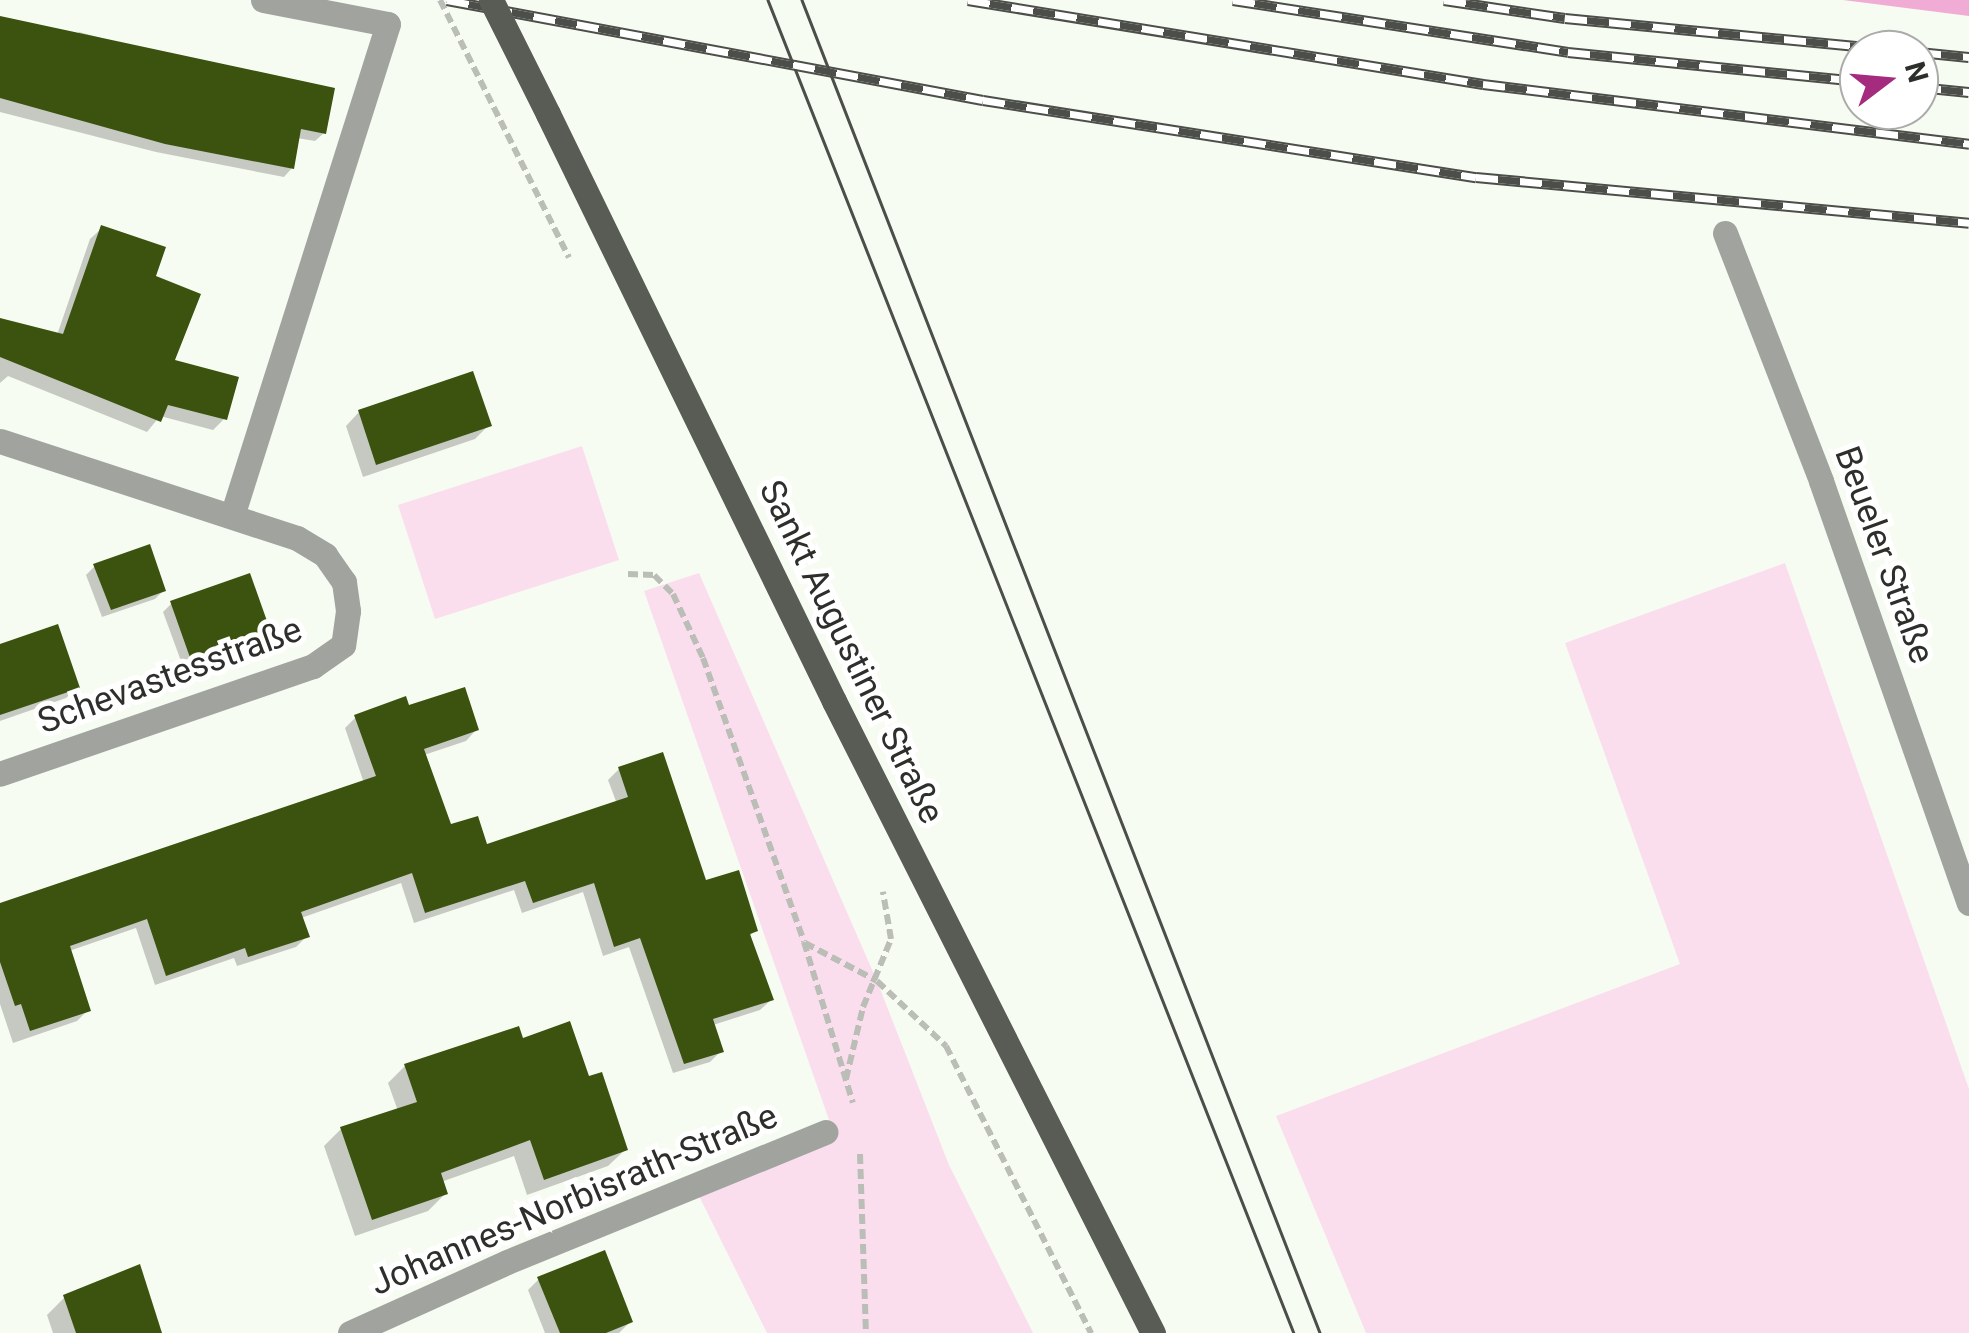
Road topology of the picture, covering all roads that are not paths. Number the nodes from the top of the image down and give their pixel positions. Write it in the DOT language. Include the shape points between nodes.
graph roads {
  1 [pos="263,0"];
  2 [pos="491,0"];
  3 [pos="1725,234"];
  4 [pos="0,441"];
  5 [pos="232,516"];
  6 [pos="0,774"];
  7 [pos="1969,903"];
  8 [pos="826,1132"];
  9 [pos="350,1333"];
  10 [pos="1153,1333"];
  1 -- 5 [label="street" via="388,24"];
  2 -- 10 [label="main road, Sankt Augustiner Straße, bridge"];
  3 -- 7 [label="street, Beueler Straße" via="1821,481"];
  4 -- 5 [label="street, Schevastesstraße"];
  5 -- 6 [label="street, Schevastesstraße" via="325,555 344,582 344,646 314,666"];
  8 -- 9 [label="street, Johannes-Norbisrath-Straße"];
}
